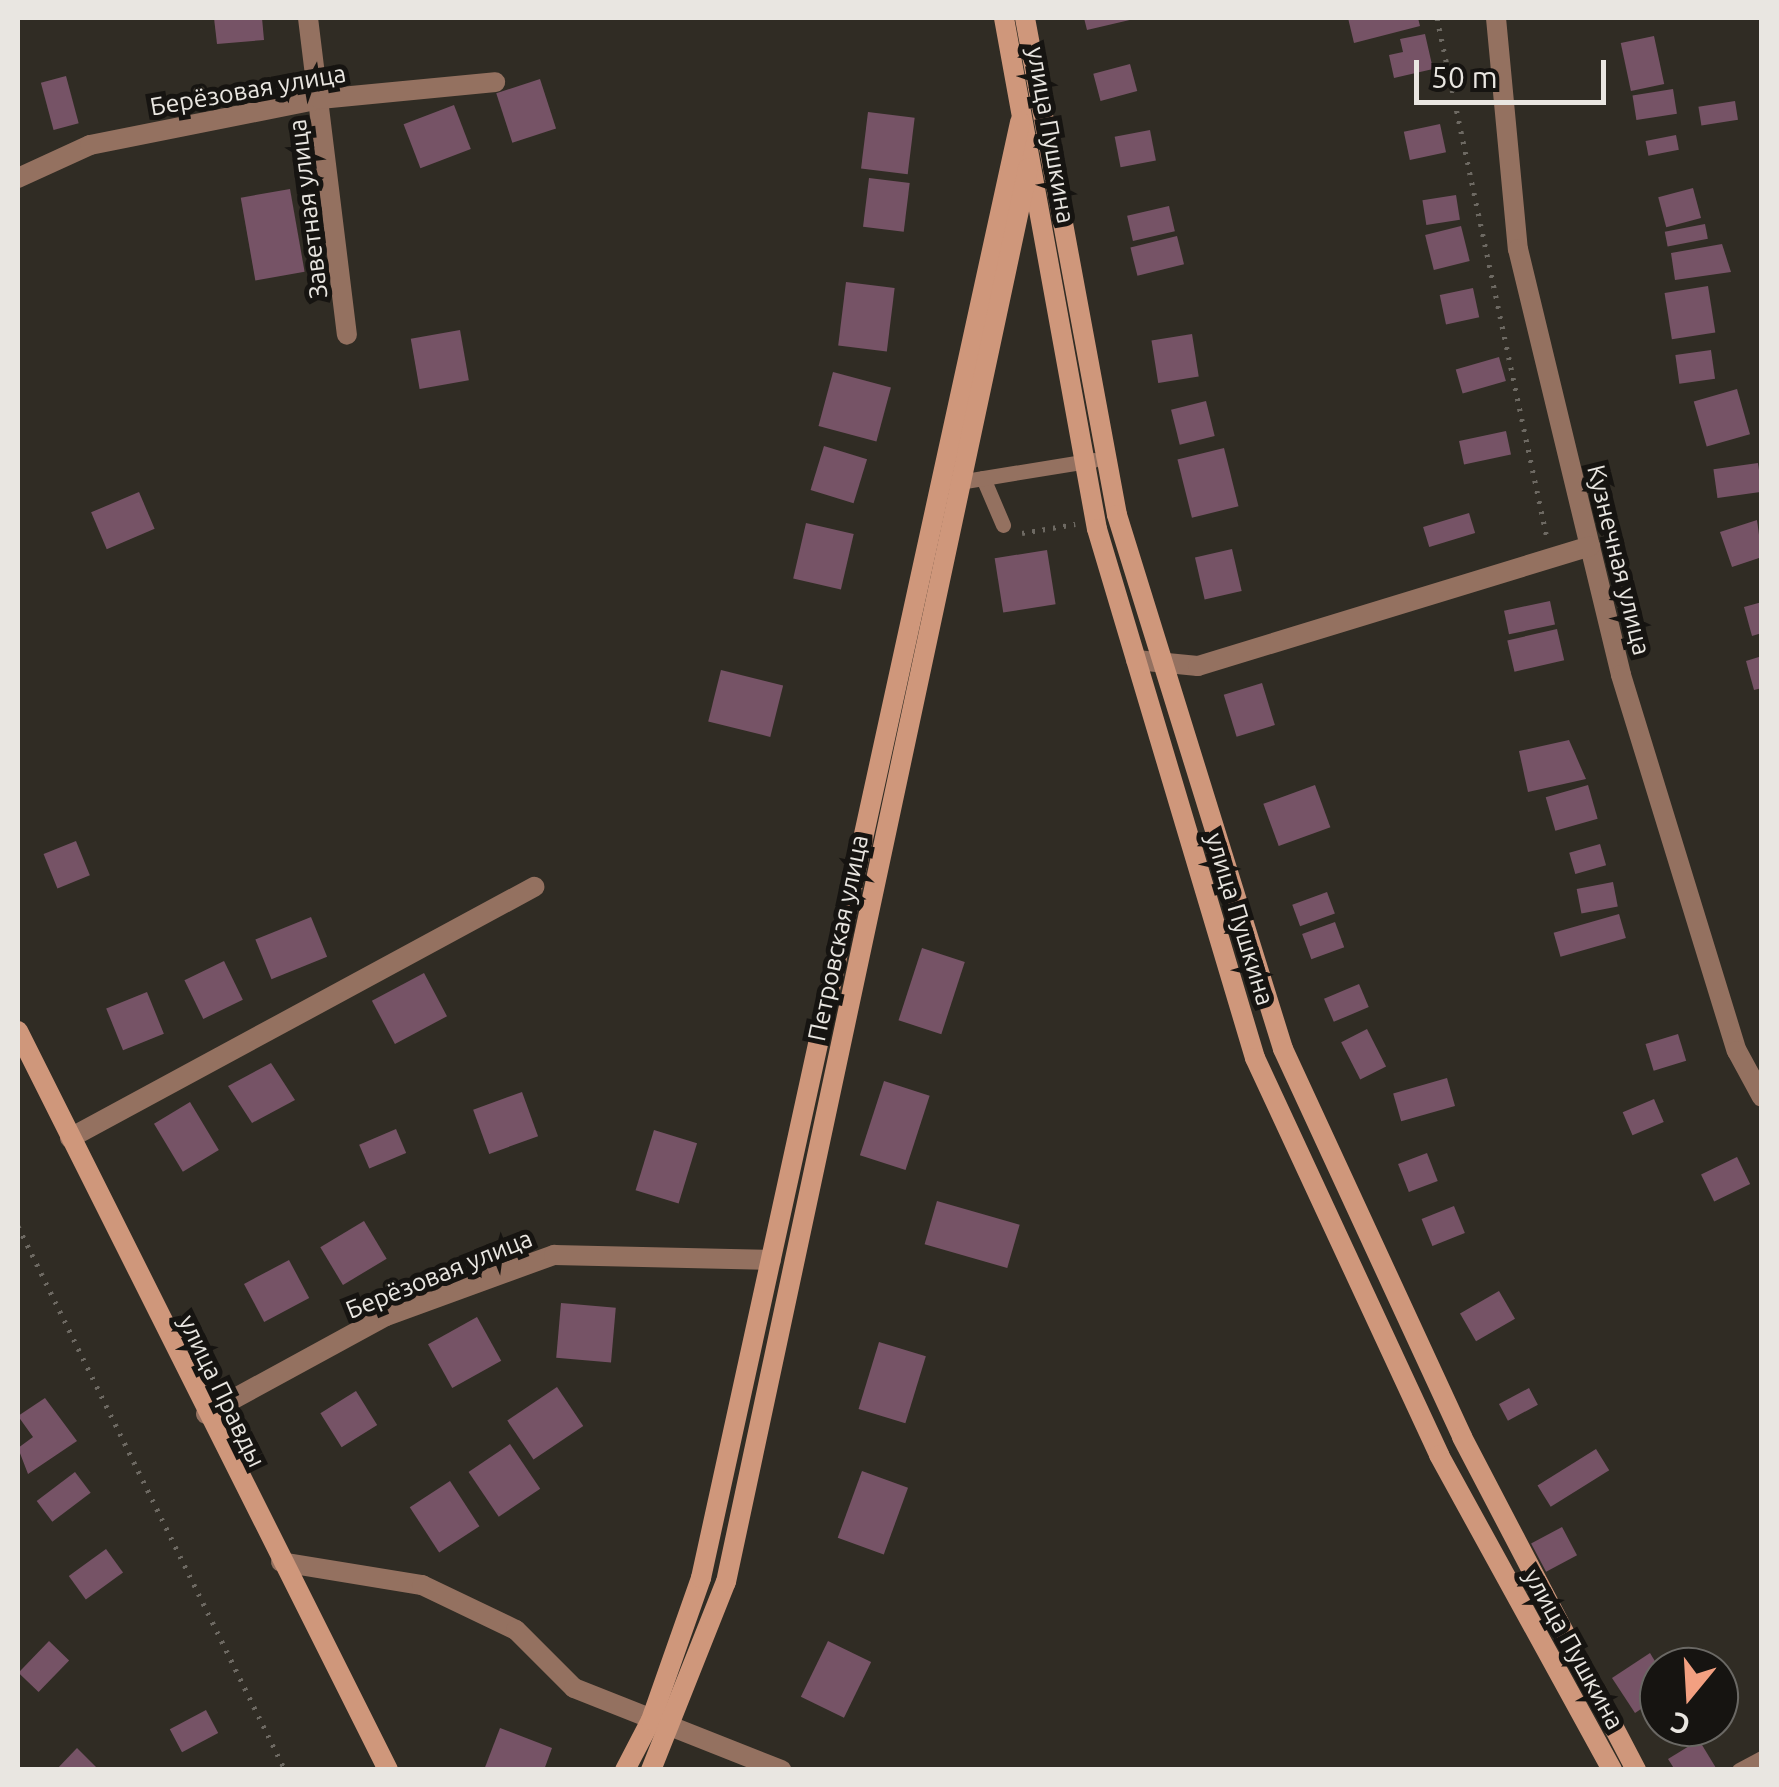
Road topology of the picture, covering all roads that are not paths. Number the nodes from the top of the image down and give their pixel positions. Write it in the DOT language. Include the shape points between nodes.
graph roads {
  1 [pos="308,18"];
  2 [pos="1004,18"];
  3 [pos="1026,18"];
  4 [pos="1496,18"];
  5 [pos="496,82"];
  6 [pos="320,100"];
  7 [pos="1033,109"];
  8 [pos="1031,159"];
  9 [pos="18,178"];
  10 [pos="348,336"];
  11 [pos="1106,457"];
  12 [pos="1085,461"];
  13 [pos="982,478"];
  14 [pos="950,483"];
  15 [pos="1003,526"];
  16 [pos="1590,546"];
  17 [pos="1136,660"];
  18 [pos="1162,663"];
  19 [pos="534,886"];
  20 [pos="18,1031"];
  21 [pos="1762,1098"];
  22 [pos="70,1138"];
  23 [pos="771,1260"];
  24 [pos="206,1414"];
  25 [pos="280,1562"];
  26 [pos="660,1724"];
  27 [pos="1762,1758"];
  28 [pos="388,1770"];
  29 [pos="625,1770"];
  30 [pos="651,1770"];
  31 [pos="780,1770"];
  32 [pos="1612,1770"];
  33 [pos="1636,1770"];
  34 [pos="1739,1770"];
  1 -- 6 [label="street, Заветная улица"];
  2 -- 7 [label="street, улица Пушкина"];
  3 -- 7 [label="street"];
  4 -- 16 [label="street, Кузнечная улица" via="1518,248"];
  5 -- 6 [label="street, Берёзовая улица"];
  6 -- 9 [label="street, Берёзовая улица" via="90,145"];
  6 -- 10 [label="street, Заветная улица"];
  7 -- 8 [label="street, улица Пушкина"];
  7 -- 11 [label="street, улица Пушкина"];
  7 -- 14 [label="street"];
  8 -- 12 [label="street, улица Пушкина"];
  8 -- 14 [label="street, Петровская улица"];
  11 -- 12 [label="lane"];
  11 -- 18 [label="street, улица Пушкина"];
  12 -- 13 [label="lane"];
  12 -- 17 [label="street, улица Пушкина"];
  13 -- 14 [label="lane"];
  13 -- 15 [label="lane"];
  14 -- 23 [label="street"];
  14 -- 26 [label="street, Петровская улица" via="726,1582"];
  16 -- 18 [label="street" via="1198,666"];
  16 -- 21 [label="street, Кузнечная улица" via="1737,1052"];
  17 -- 18 [label="street"];
  17 -- 32 [label="street, улица Пушкина" via="1256,1058 1439,1456"];
  18 -- 33 [label="street, улица Пушкина" via="1283,1049 1462,1437"];
  19 -- 22 [label="street"];
  20 -- 22 [label="street, улица Правды"];
  22 -- 24 [label="street, улица Правды"];
  23 -- 24 [label="street, Берёзовая улица" via="554,1254 386,1316"];
  23 -- 26 [label="street" via="701,1578"];
  24 -- 25 [label="street, улица Правды"];
  25 -- 26 [label="street" via="422,1585 516,1630 574,1688"];
  25 -- 28 [label="street, улица Правды"];
  26 -- 29 [label="street"];
  26 -- 30 [label="street, Петровская улица"];
  26 -- 31 [label="street"];
  27 -- 34 [label="lane"];
}
